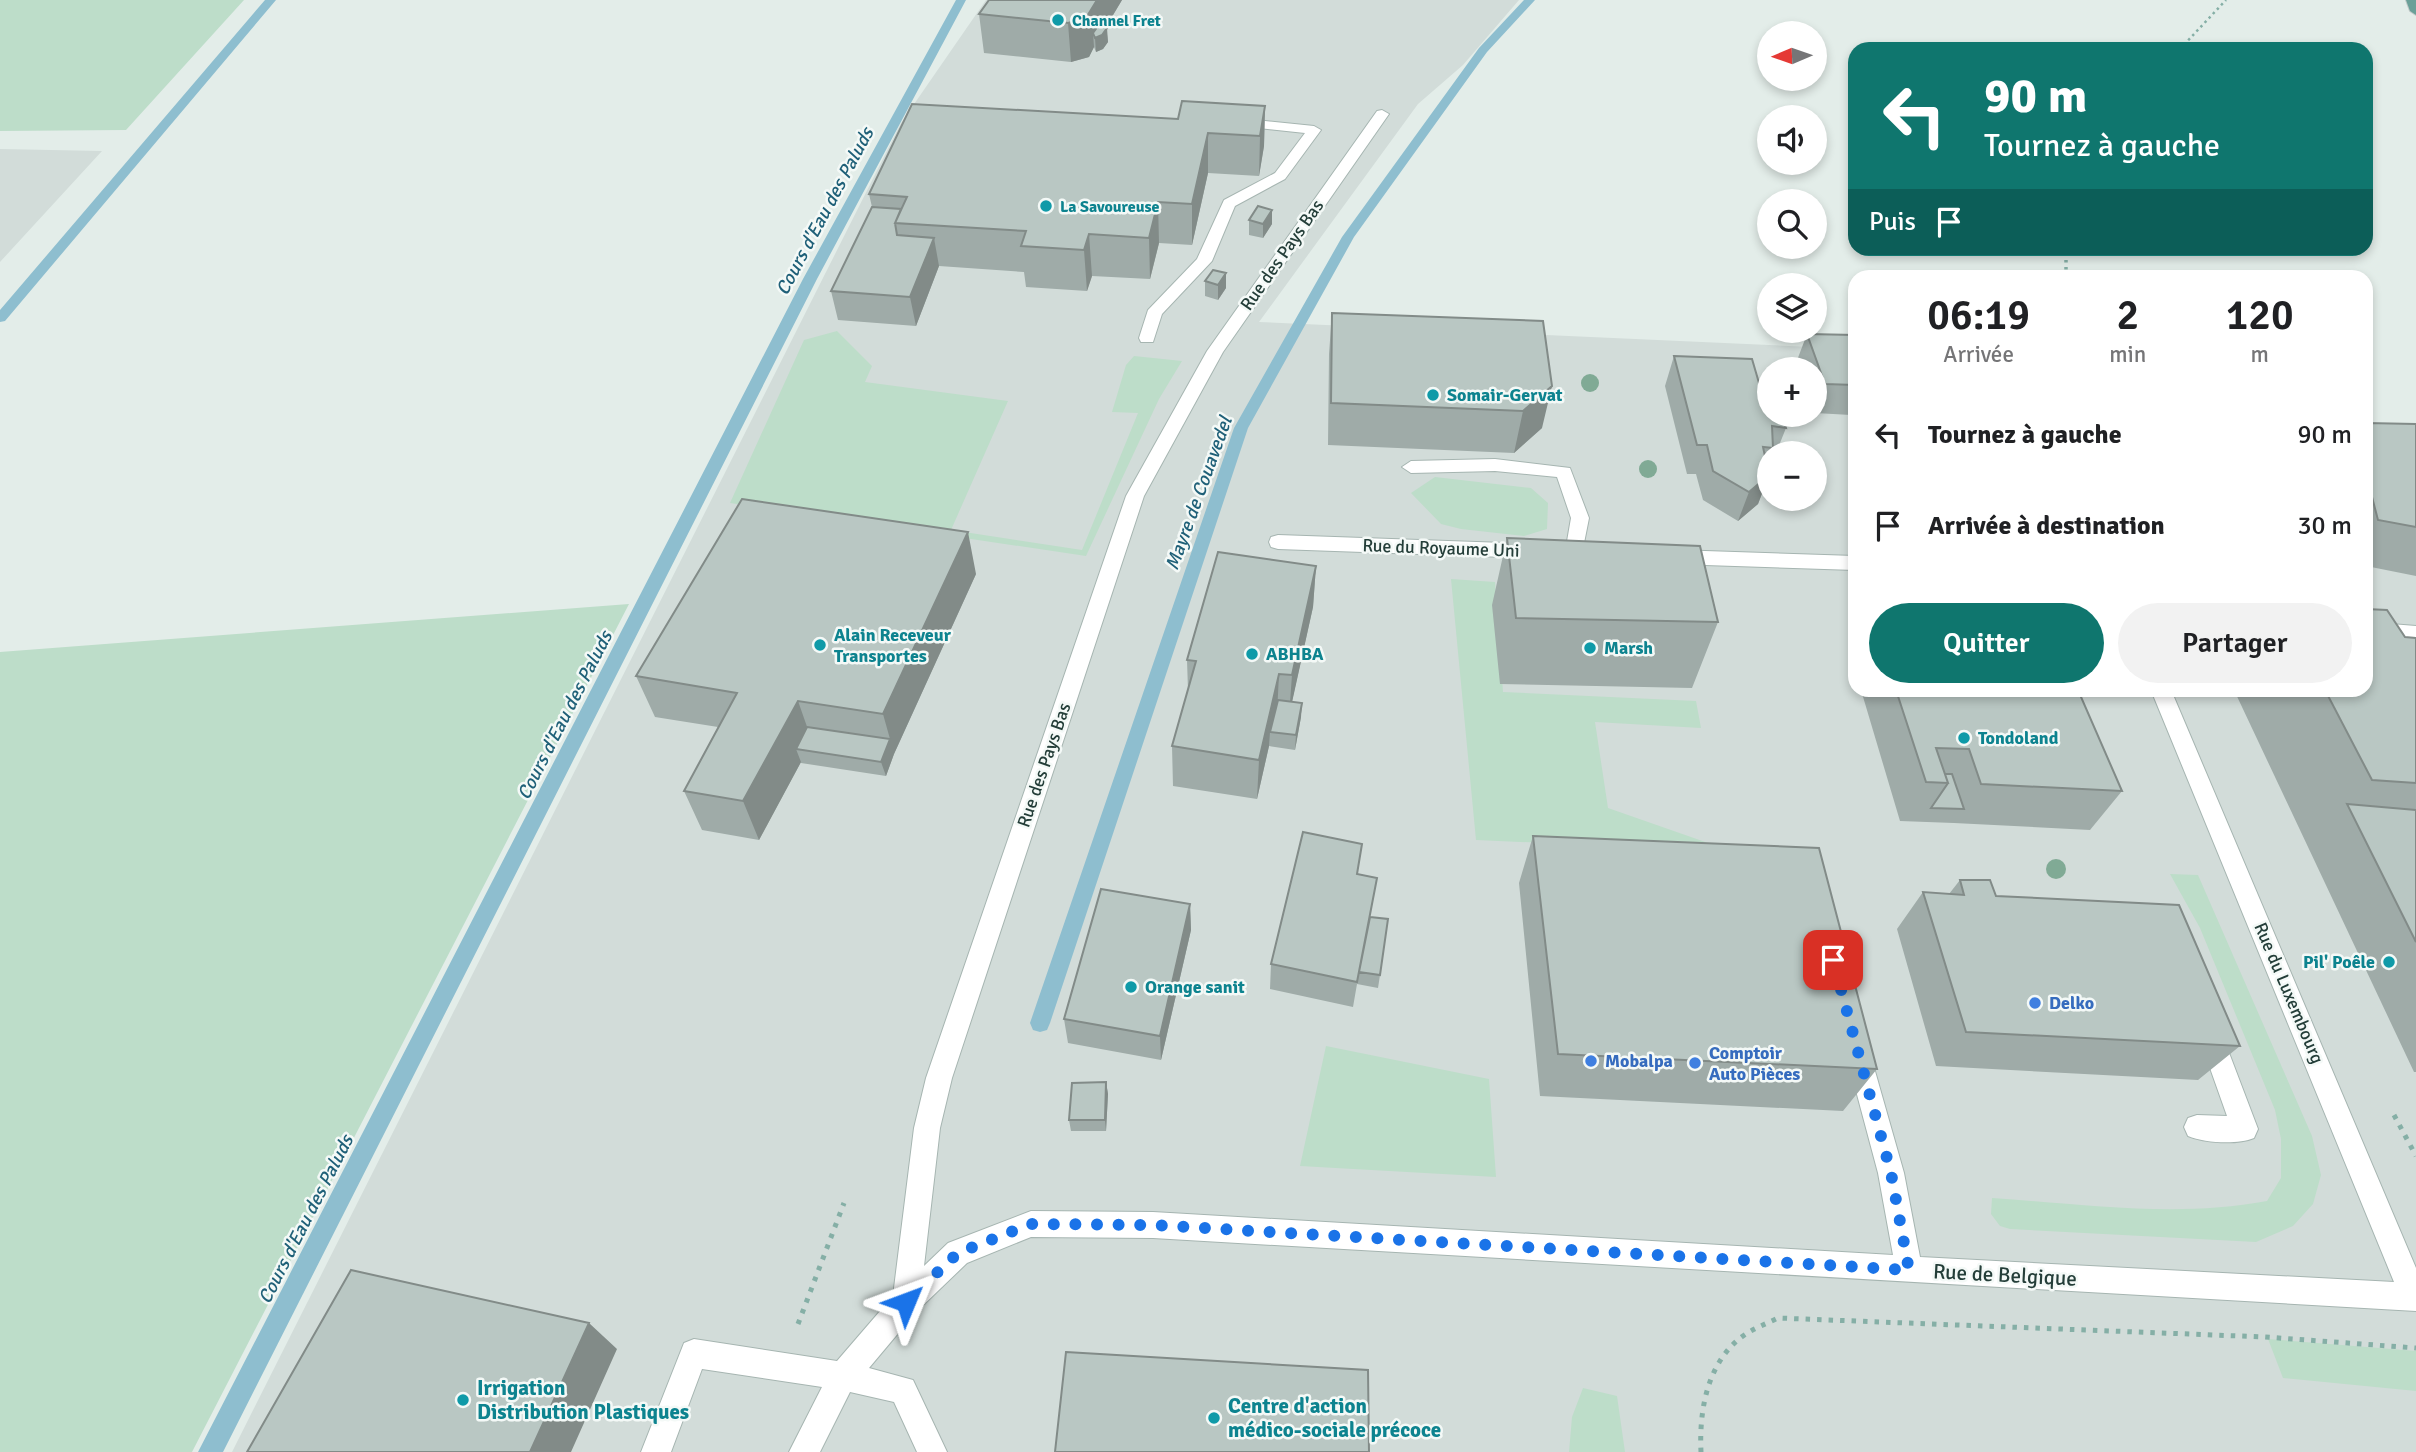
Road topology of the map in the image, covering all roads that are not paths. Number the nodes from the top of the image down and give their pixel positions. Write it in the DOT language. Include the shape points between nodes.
graph roads {
  1 [pos="2412,0"];
  2 [pos="2416,12"];
  3 [pos="1382,114"];
  4 [pos="1224,122"];
  5 [pos="1147,338"];
  6 [pos="1411,467"];
  7 [pos="1278,542"];
  8 [pos="1656,556"];
  9 [pos="1848,564"];
  10 [pos="2373,629"];
  11 [pos="2416,632"];
  12 [pos="2164,697"];
  13 [pos="2203,1016"];
  14 [pos="1855,1040"];
  15 [pos="2197,1128"];
  16 [pos="1909,1270"];
  17 [pos="2415,1296"];
  18 [pos="906,1302"];
  19 [pos="842,1376"];
  20 [pos="656,1452"];
  21 [pos="804,1452"];
  22 [pos="932,1452"];
  1 -- 2 [label="main road"];
  3 -- 18 [label="street, Rue des Pays Bas" via="1215,351 1135,496 939,1077 926,1128"];
  4 -- 5 [label="street" via="1314,130 1280,176 1229,203 1204,261 1154,313"];
  6 -- 7 [label="street, Rue du Royaume Uni" via="1495,466 1564,472 1580,518 1568,553"];
  8 -- 9 [label="street"];
  10 -- 11 [label="street"];
  12 -- 17 [label="street, Rue du Luxembourg"];
  13 -- 15 [label="street" via="2245,1129"];
  14 -- 16 [label="street" via="1891,1173"];
  16 -- 17 [label="street, Rue de Belgique"];
  16 -- 18 [label="street, Rue de Belgique" via="1153,1225 1031,1224 958,1253"];
  18 -- 19 [label="street"];
  19 -- 20 [label="street" via="694,1353"];
  19 -- 21 [label="street"];
  19 -- 22 [label="street" via="903,1390"];
}
